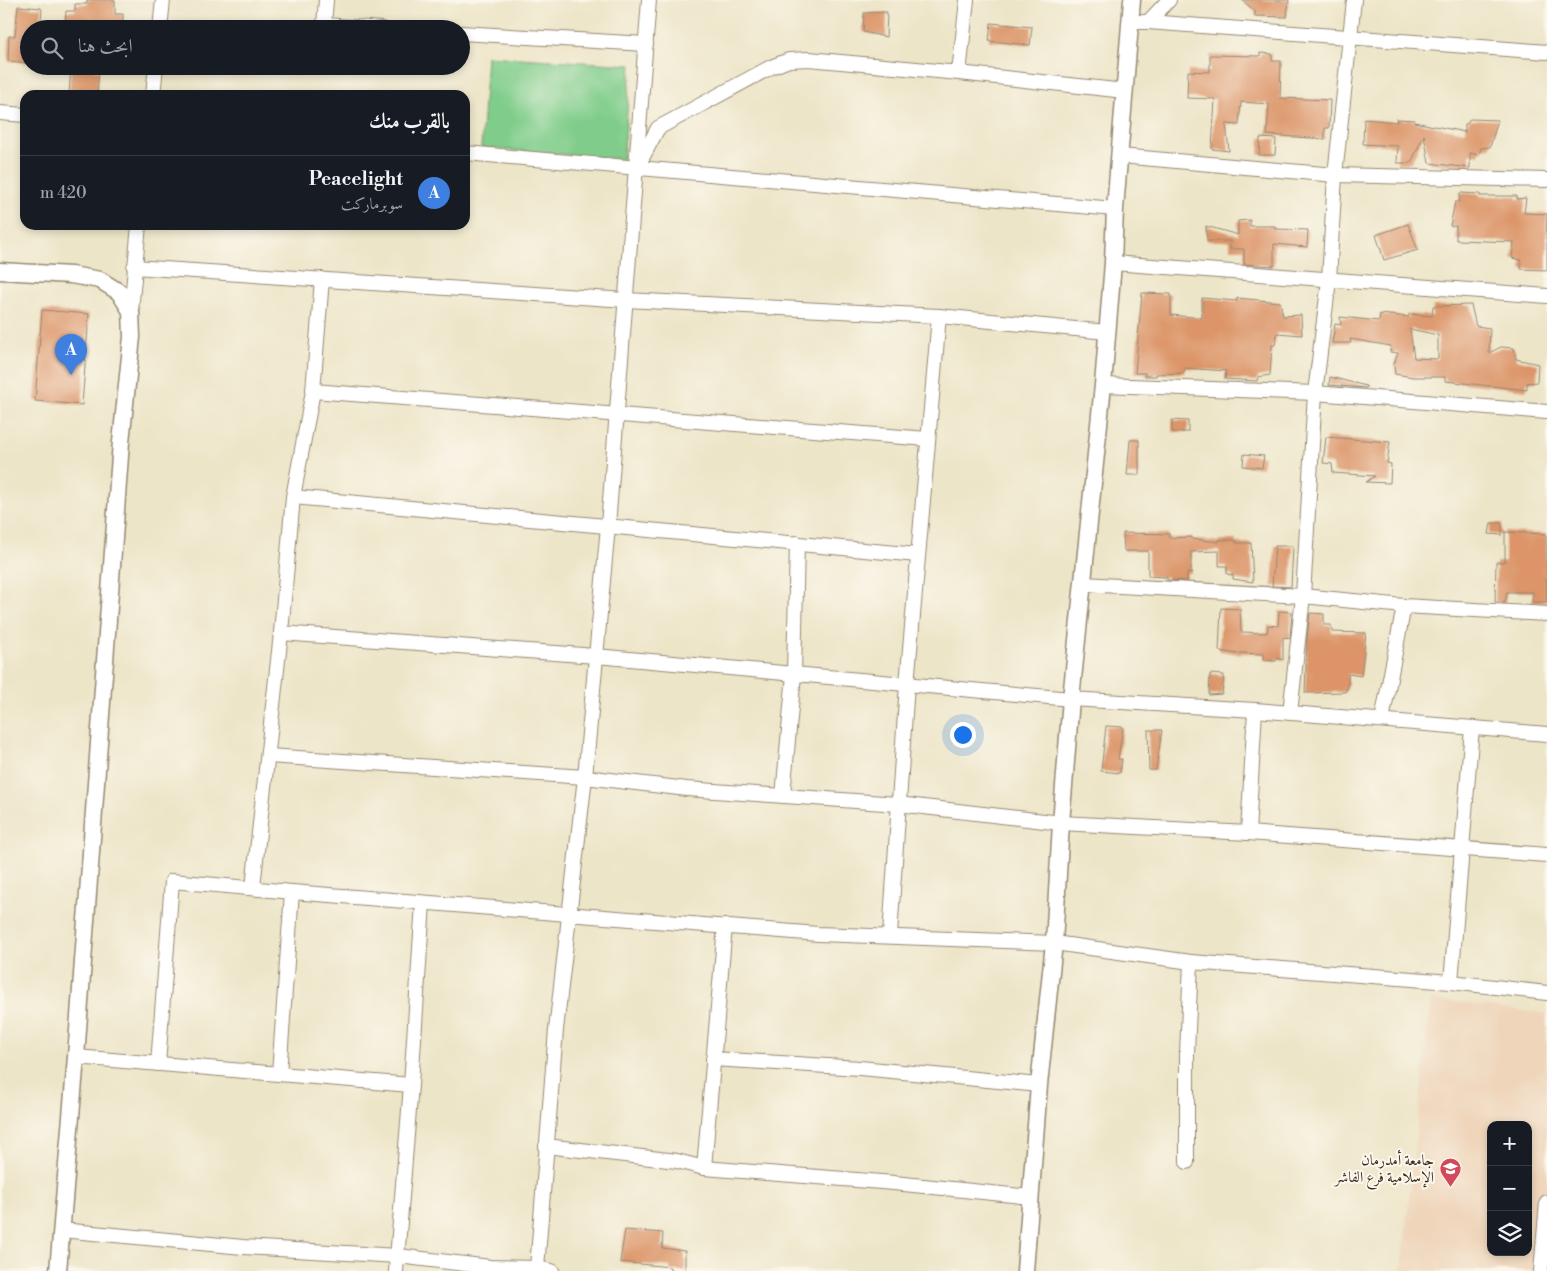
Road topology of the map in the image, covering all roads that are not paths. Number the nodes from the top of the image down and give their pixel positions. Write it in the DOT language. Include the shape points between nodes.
graph roads {
  1 [pos="163,0"];
  2 [pos="326,0"];
  3 [pos="650,0"];
  4 [pos="967,0"];
  5 [pos="1132,0"];
  6 [pos="1169,0"];
  7 [pos="1354,0"];
  8 [pos="161,20"];
  9 [pos="324,20"];
  10 [pos="1130,22"];
  11 [pos="1148,22"];
  12 [pos="470,34"];
  13 [pos="1350,38"];
  14 [pos="646,44"];
  15 [pos="1547,52"];
  16 [pos="959,73"];
  17 [pos="155,75"];
  18 [pos="154,90"];
  19 [pos="1125,92"];
  20 [pos="0,112"];
  21 [pos="20,114"];
  22 [pos="470,153"];
  23 [pos="1120,156"];
  24 [pos="637,168"];
  25 [pos="1335,175"];
  26 [pos="1547,180"];
  27 [pos="1115,209"];
  28 [pos="138,230"];
  29 [pos="1113,263"];
  30 [pos="134,267"];
  31 [pos="0,271"];
  32 [pos="322,279"];
  33 [pos="1329,280"];
  34 [pos="1547,296"];
  35 [pos="626,300"];
  36 [pos="131,311"];
  37 [pos="938,316"];
  38 [pos="1107,332"];
  39 [pos="1103,386"];
  40 [pos="313,390"];
  41 [pos="1315,393"];
  42 [pos="1547,412"];
  43 [pos="617,415"];
  44 [pos="928,439"];
  45 [pos="293,497"];
  46 [pos="608,526"];
  47 [pos="797,543"];
  48 [pos="918,555"];
  49 [pos="1083,584"];
  50 [pos="1303,596"];
  51 [pos="1404,606"];
  52 [pos="1547,614"];
  53 [pos="281,633"];
  54 [pos="596,656"];
  55 [pos="794,674"];
  56 [pos="907,684"];
  57 [pos="1071,699"];
  58 [pos="1256,710"];
  59 [pos="1290,712"];
  60 [pos="1382,720"];
  61 [pos="1472,728"];
  62 [pos="1547,734"];
  63 [pos="268,756"];
  64 [pos="585,777"];
  65 [pos="782,796"];
  66 [pos="898,804"];
  67 [pos="1061,823"];
  68 [pos="1248,833"];
  69 [pos="1461,848"];
  70 [pos="1547,855"];
  71 [pos="253,887"];
  72 [pos="292,892"];
  73 [pos="422,903"];
  74 [pos="568,915"];
  75 [pos="725,926"];
  76 [pos="890,935"];
  77 [pos="1054,943"];
  78 [pos="1191,962"];
  79 [pos="1451,982"];
  80 [pos="1547,993"];
  81 [pos="76,1057"];
  82 [pos="713,1059"];
  83 [pos="158,1064"];
  84 [pos="279,1074"];
  85 [pos="411,1085"];
  86 [pos="1039,1085"];
  87 [pos="546,1146"];
  88 [pos="1187,1162"];
  89 [pos="704,1168"];
  90 [pos="1031,1197"];
  91 [pos="1547,1202"];
  92 [pos="61,1230"];
  93 [pos="398,1256"];
  94 [pos="537,1268"];
  95 [pos="490,1269"];
  96 [pos="58,1271"];
  97 [pos="396,1271"];
  98 [pos="552,1271"];
  99 [pos="1025,1271"];
  100 [pos="1541,1271"];
  1 -- 8 [label="street"];
  2 -- 9 [label="street"];
  3 -- 14 [label="street"];
  4 -- 16 [label="street"];
  5 -- 10 [label="street"];
  6 -- 11 [label="street"];
  7 -- 13 [label="street"];
  10 -- 11 [label="street"];
  10 -- 19 [label="street"];
  11 -- 13 [label="street"];
  12 -- 14 [label="street"];
  13 -- 15 [label="street"];
  13 -- 25 [label="street"];
  14 -- 24 [label="street"];
  16 -- 19 [label="street"];
  16 -- 24 [label="street" via="789,60 658,128"];
  17 -- 18 [label="street"];
  19 -- 23 [label="street"];
  20 -- 21 [label="street"];
  22 -- 24 [label="street"];
  23 -- 25 [label="street"];
  23 -- 27 [label="street"];
  24 -- 27 [label="street"];
  24 -- 35 [label="street"];
  25 -- 26 [label="street"];
  25 -- 33 [label="street"];
  27 -- 29 [label="street"];
  28 -- 30 [label="street"];
  29 -- 33 [label="street"];
  29 -- 38 [label="street"];
  30 -- 32 [label="street"];
  30 -- 36 [label="street"];
  31 -- 36 [label="street" via="100,280 119,292"];
  32 -- 35 [label="street"];
  32 -- 40 [label="street"];
  33 -- 34 [label="street"];
  33 -- 41 [label="street"];
  35 -- 37 [label="street"];
  35 -- 43 [label="street"];
  36 -- 81 [label="street" via="132,337 121,442"];
  37 -- 38 [label="street"];
  37 -- 44 [label="street"];
  38 -- 39 [label="street"];
  39 -- 41 [label="street"];
  39 -- 49 [label="street"];
  40 -- 43 [label="street"];
  40 -- 45 [label="street"];
  41 -- 42 [label="street"];
  41 -- 50 [label="street"];
  43 -- 44 [label="street"];
  43 -- 46 [label="street"];
  44 -- 48 [label="street"];
  45 -- 46 [label="street"];
  45 -- 53 [label="street"];
  46 -- 47 [label="street"];
  46 -- 54 [label="street"];
  47 -- 48 [label="street"];
  47 -- 55 [label="street"];
  48 -- 56 [label="street"];
  49 -- 50 [label="street"];
  49 -- 57 [label="street"];
  50 -- 51 [label="street"];
  50 -- 59 [label="street"];
  51 -- 52 [label="street"];
  51 -- 60 [label="street"];
  53 -- 54 [label="street"];
  53 -- 63 [label="street"];
  54 -- 55 [label="street"];
  54 -- 64 [label="street"];
  55 -- 56 [label="street"];
  55 -- 65 [label="street"];
  56 -- 57 [label="street"];
  56 -- 66 [label="street"];
  57 -- 58 [label="street"];
  57 -- 67 [label="street"];
  58 -- 59 [label="street"];
  58 -- 68 [label="street"];
  59 -- 60 [label="street"];
  60 -- 61 [label="street"];
  61 -- 62 [label="street"];
  61 -- 69 [label="street"];
  63 -- 64 [label="street"];
  63 -- 71 [label="street"];
  64 -- 65 [label="street"];
  64 -- 74 [label="street"];
  65 -- 66 [label="street"];
  66 -- 67 [label="street"];
  66 -- 76 [label="street"];
  67 -- 68 [label="street"];
  67 -- 77 [label="street"];
  68 -- 69 [label="street"];
  69 -- 70 [label="street"];
  69 -- 79 [label="street"];
  71 -- 72 [label="street"];
  71 -- 83 [label="street" via="172,881"];
  72 -- 73 [label="street"];
  72 -- 84 [label="street"];
  73 -- 74 [label="street"];
  73 -- 85 [label="street"];
  74 -- 75 [label="street"];
  74 -- 87 [label="street"];
  75 -- 76 [label="street" via="818,934"];
  75 -- 82 [label="street"];
  76 -- 77 [label="street"];
  77 -- 78 [label="street"];
  77 -- 86 [label="street"];
  78 -- 79 [label="street"];
  78 -- 88 [label="street"];
  79 -- 80 [label="street"];
  81 -- 83 [label="street"];
  81 -- 92 [label="street"];
  82 -- 86 [label="street" via="860,1068"];
  82 -- 89 [label="street"];
  83 -- 84 [label="street"];
  84 -- 85 [label="street"];
  85 -- 93 [label="street"];
  86 -- 90 [label="street"];
  87 -- 89 [label="street"];
  87 -- 94 [label="street"];
  89 -- 90 [label="street"];
  90 -- 99 [label="street"];
  91 -- 100 [label="street"];
  92 -- 93 [label="street" via="243,1247"];
  92 -- 96 [label="street"];
  93 -- 95 [label="street"];
  93 -- 97 [label="street"];
  94 -- 95 [label="street"];
  94 -- 98 [label="street"];
}
